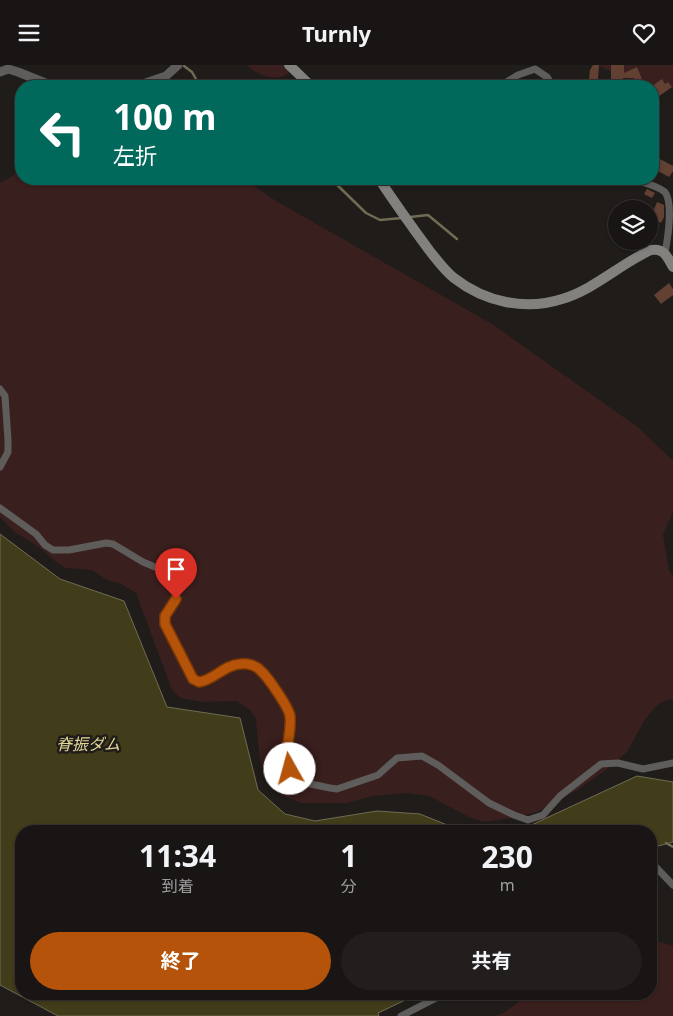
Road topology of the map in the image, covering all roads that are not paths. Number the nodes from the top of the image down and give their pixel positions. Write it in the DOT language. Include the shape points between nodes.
graph roads {
  1 [pos="178,65"];
  2 [pos="289,65"];
  3 [pos="0,72"];
  4 [pos="298,73"];
  5 [pos="38,80"];
  6 [pos="154,80"];
  7 [pos="305,80"];
  8 [pos="309,80"];
  9 [pos="510,80"];
  10 [pos="549,80"];
  11 [pos="383,185"];
  12 [pos="649,185"];
  13 [pos="665,253"];
  14 [pos="673,267"];
  15 [pos="0,389"];
  16 [pos="0,467"];
  17 [pos="0,508"];
  18 [pos="673,763"];
  19 [pos="657,868"];
  20 [pos="673,885"];
  21 [pos="432,1000"];
  22 [pos="401,1016"];
  1 -- 6 [label="street" via="166,76"];
  2 -- 4 [label="main road"];
  3 -- 5 [label="street" via="8,69"];
  4 -- 7 [label="main road"];
  4 -- 8 [label="street"];
  9 -- 10 [label="street" via="535,69"];
  11 -- 13 [label="main road" via="453,278 495,300 519,305 562,299 590,287 643,253 658,249"];
  12 -- 13 [label="street" via="666,192 673,210"];
  13 -- 14 [label="main road"];
  15 -- 16 [label="street" via="4,396 8,440 8,452"];
  17 -- 18 [label="street" via="53,550 113,544 174,575 178,581 176,599 165,616 165,624 193,679 206,681 224,669 243,663 261,670 290,715 286,758 295,777 306,783 337,789 378,775 397,758 422,756 489,803 528,820 543,815 560,796 600,764 618,763 643,769"];
  19 -- 20 [label="street"];
  21 -- 22 [label="street"];
}
